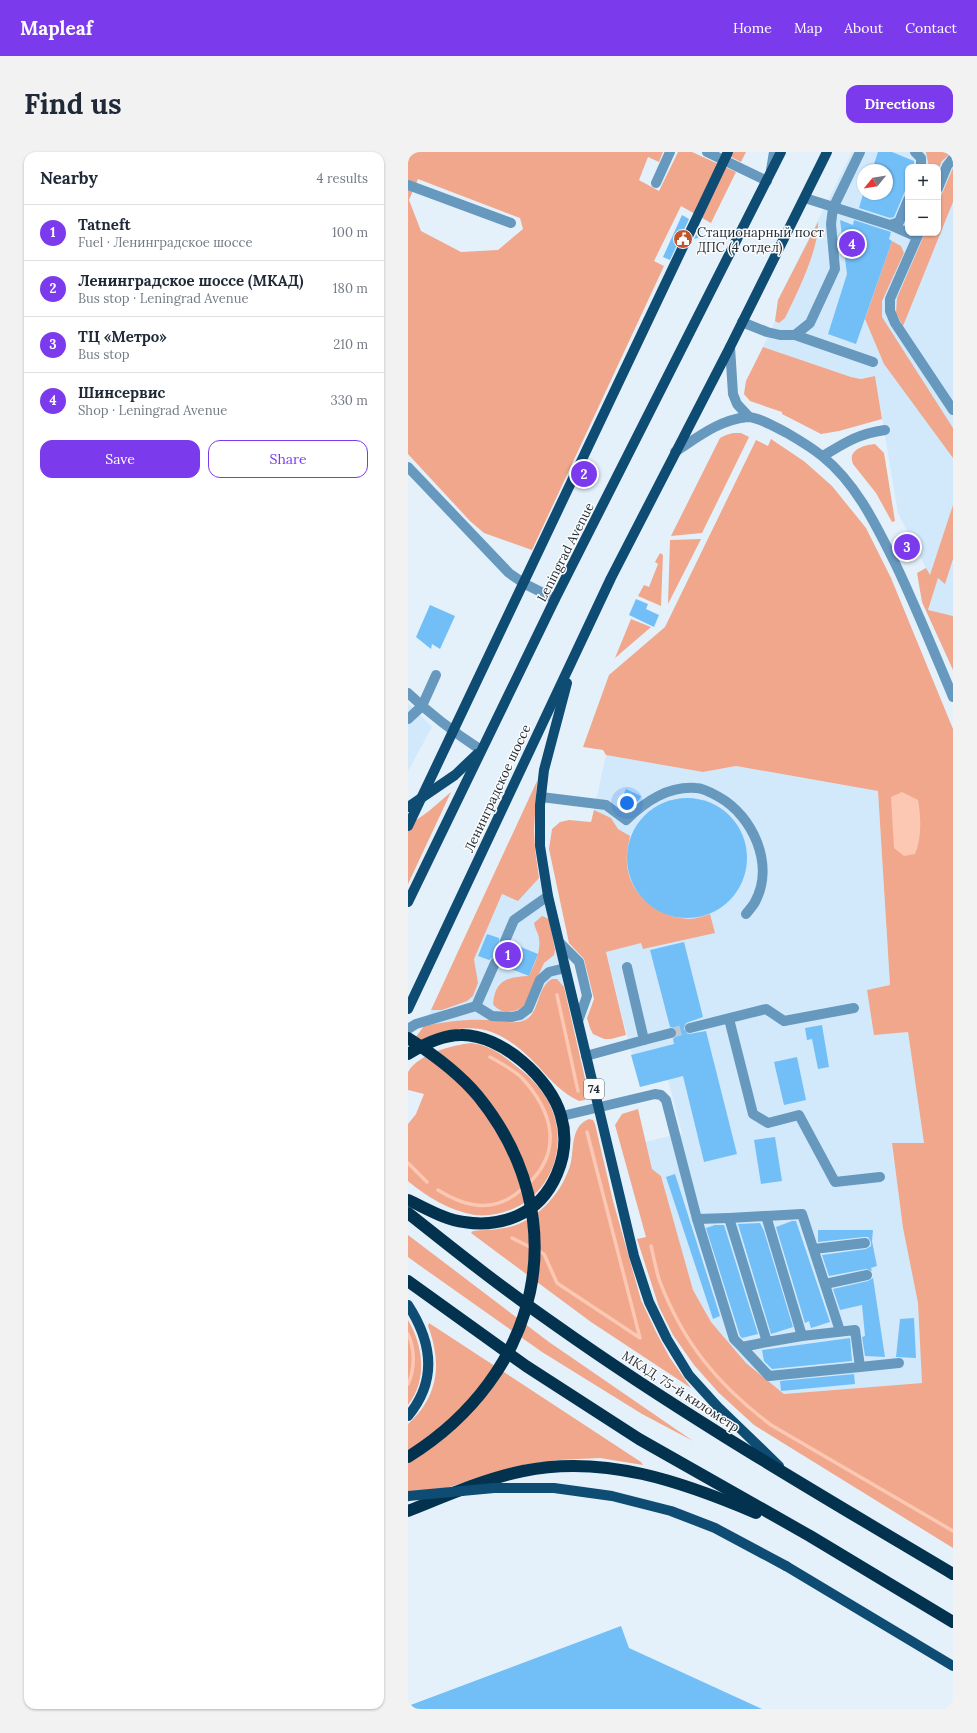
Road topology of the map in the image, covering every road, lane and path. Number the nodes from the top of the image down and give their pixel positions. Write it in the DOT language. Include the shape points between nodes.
graph roads {
  1 [pos="670,152"];
  2 [pos="707,152"];
  3 [pos="728,152"];
  4 [pos="774,152"];
  5 [pos="781,152"];
  6 [pos="827,152"];
  7 [pos="860,152"];
  8 [pos="915,152"];
  9 [pos="953,158"];
  10 [pos="921,164"];
  11 [pos="768,178"];
  12 [pos="941,181"];
  13 [pos="656,183"];
  14 [pos="408,185"];
  15 [pos="805,198"];
  16 [pos="905,207"];
  17 [pos="833,208"];
  18 [pos="511,223"];
  19 [pos="890,225"];
  20 [pos="905,230"];
  21 [pos="918,236"];
  22 [pos="742,322"];
  23 [pos="795,335"];
  24 [pos="730,347"];
  25 [pos="873,362"];
  26 [pos="953,410"];
  27 [pos="749,417"];
  28 [pos="885,430"];
  29 [pos="675,452"];
  30 [pos="823,456"];
  31 [pos="408,468"];
  32 [pos="555,599"];
  33 [pos="575,653"];
  34 [pos="436,675"];
  35 [pos="408,693"];
  36 [pos="953,697"];
  37 [pos="422,706"];
  38 [pos="408,719"];
  39 [pos="481,750"];
  40 [pos="424,792"];
  41 [pos="541,797"];
  42 [pos="408,807"];
  43 [pos="408,812"];
  44 [pos="408,826"];
  45 [pos="548,896"];
  46 [pos="408,902"];
  47 [pos="746,914"];
  48 [pos="505,941"];
  49 [pos="560,943"];
  50 [pos="495,963"];
  51 [pos="627,967"];
  52 [pos="565,968"];
  53 [pos="476,1006"];
  54 [pos="854,1008"];
  55 [pos="408,1009"];
  56 [pos="729,1018"];
  57 [pos="578,1021"];
  58 [pos="690,1028"];
  59 [pos="408,1029"];
  60 [pos="672,1033"];
  61 [pos="408,1038"];
  62 [pos="644,1040"];
  63 [pos="408,1054"];
  64 [pos="586,1056"];
  65 [pos="599,1107"];
  66 [pos="562,1116"];
  67 [pos="880,1177"];
  68 [pos="408,1200"];
  69 [pos="408,1213"];
  70 [pos="766,1216"];
  71 [pos="697,1218"];
  72 [pos="729,1218"];
  73 [pos="865,1244"];
  74 [pos="814,1249"];
  75 [pos="867,1275"];
  76 [pos="408,1281"];
  77 [pos="825,1284"];
  78 [pos="408,1305"];
  79 [pos="840,1332"];
  80 [pos="802,1336"];
  81 [pos="767,1342"];
  82 [pos="742,1348"];
  83 [pos="899,1364"];
  84 [pos="860,1367"];
  85 [pos="408,1416"];
  86 [pos="408,1456"];
  87 [pos="790,1477"];
  88 [pos="408,1496"];
  89 [pos="408,1511"];
  90 [pos="810,1536"];
  91 [pos="953,1574"];
  92 [pos="953,1622"];
  93 [pos="953,1666"];
  1 -- 13 [label="street"];
  2 -- 11 [label="street"];
  3 -- 40 [label="main road, bridge"];
  4 -- 11 [label="street"];
  5 -- 11 [label="main road, Leningrad Avenue"];
  6 -- 15 [label="main road"];
  7 -- 17 [label="street"];
  8 -- 10 [label="street" via="921,158"];
  9 -- 12 [label="street"];
  11 -- 32 [label="main road, Leningrad Avenue"];
  14 -- 18 [label="street"];
  15 -- 17 [label="street"];
  15 -- 22 [label="main road"];
  16 -- 19 [label="street" via="899,222"];
  17 -- 19 [label="street"];
  17 -- 23 [label="street" via="831,224 835,269 810,323"];
  19 -- 20 [label="street"];
  21 -- 26 [label="street" via="890,299 890,311 895,323"];
  22 -- 23 [label="street" via="767,332"];
  22 -- 24 [label="main road"];
  23 -- 25 [label="street"];
  24 -- 27 [label="street" via="733,394 737,404"];
  24 -- 29 [label="main road"];
  27 -- 29 [label="street" via="721,423"];
  27 -- 30 [label="street" via="772,425"];
  28 -- 30 [label="street" via="867,432 854,437"];
  29 -- 33 [label="main road, Ленинградское шоссе" via="610,578"];
  30 -- 36 [label="street" via="862,501 877,527 914,604"];
  31 -- 32 [label="street" via="509,573"];
  32 -- 39 [label="main road, Leningrad Avenue"];
  33 -- 41 [label="main road, 74" via="544,770"];
  33 -- 55 [label="main road, Ленинградское шоссе"];
  34 -- 37 [label="street"];
  35 -- 37 [label="street"];
  37 -- 38 [label="street"];
  37 -- 39 [label="street"];
  39 -- 42 [label="main road" via="455,775"];
  39 -- 46 [label="main road, Leningrad Avenue"];
  40 -- 43 [label="main road, bridge"];
  40 -- 44 [label="main road, bridge"];
  41 -- 45 [label="main road, 74" via="540,846"];
  41 -- 47 [label="street" via="606,805 626,820 651,800 663,793 679,789 698,788 728,802 745,819 757,841 762,863 762,883 755,902"];
  45 -- 48 [label="street" via="514,920"];
  45 -- 49 [label="main road, 74"];
  49 -- 52 [label="main road, 74"];
  49 -- 57 [label="street" via="579,962 584,982 587,996"];
  50 -- 53 [label="street"];
  51 -- 62 [label="street"];
  52 -- 53 [label="street" via="549,972 540,980 528,1009 520,1015 492,1016"];
  52 -- 57 [label="main road, 74"];
  53 -- 59 [label="street" via="416,1024"];
  54 -- 56 [label="street" via="784,1021 766,1009"];
  56 -- 58 [label="street"];
  56 -- 67 [label="street" via="754,1114 768,1123 799,1115 835,1182"];
  57 -- 64 [label="main road, 74"];
  60 -- 62 [label="street"];
  61 -- 86 [label="highway, bridge" via="461,1078 477,1095 502,1130 527,1186 535,1228 535,1248 530,1293 523,1319 501,1366 477,1400 463,1414"];
  62 -- 64 [label="street"];
  63 -- 66 [label="highway" via="428,1043 451,1036 484,1039 508,1051 533,1071 550,1092"];
  64 -- 65 [label="main road, 74"];
  65 -- 66 [label="street"];
  65 -- 71 [label="street" via="655,1094 666,1100"];
  65 -- 87 [label="main road, 74" via="634,1256 649,1302 667,1339 689,1375"];
  66 -- 68 [label="highway" via="565,1141 554,1181 544,1196 522,1214 498,1222 463,1222"];
  69 -- 87 [label="highway, МКАД, 75-й километр" via="557,1326 658,1394"];
  70 -- 72 [label="street"];
  70 -- 74 [label="street" via="802,1214"];
  70 -- 80 [label="street"];
  71 -- 72 [label="street"];
  71 -- 82 [label="street" via="734,1339"];
  72 -- 81 [label="street"];
  73 -- 74 [label="street"];
  74 -- 77 [label="street"];
  75 -- 77 [label="street"];
  76 -- 90 [label="highway" via="526,1366 626,1430"];
  77 -- 79 [label="street"];
  78 -- 85 [label="main road" via="426,1342 429,1368 422,1396"];
  79 -- 80 [label="street"];
  79 -- 84 [label="street" via="854,1330"];
  80 -- 81 [label="street"];
  81 -- 82 [label="street"];
  82 -- 84 [label="street" via="769,1376"];
  83 -- 84 [label="street"];
  87 -- 91 [label="highway, МКАД, 75-й километр"];
  88 -- 93 [label="main road, bridge" via="494,1488 554,1488 612,1496 671,1511 715,1528 756,1549"];
  89 -- 90 [label="highway" via="451,1493 523,1471 562,1466 598,1467 625,1470 680,1484"];
  90 -- 92 [label="highway"];
}
